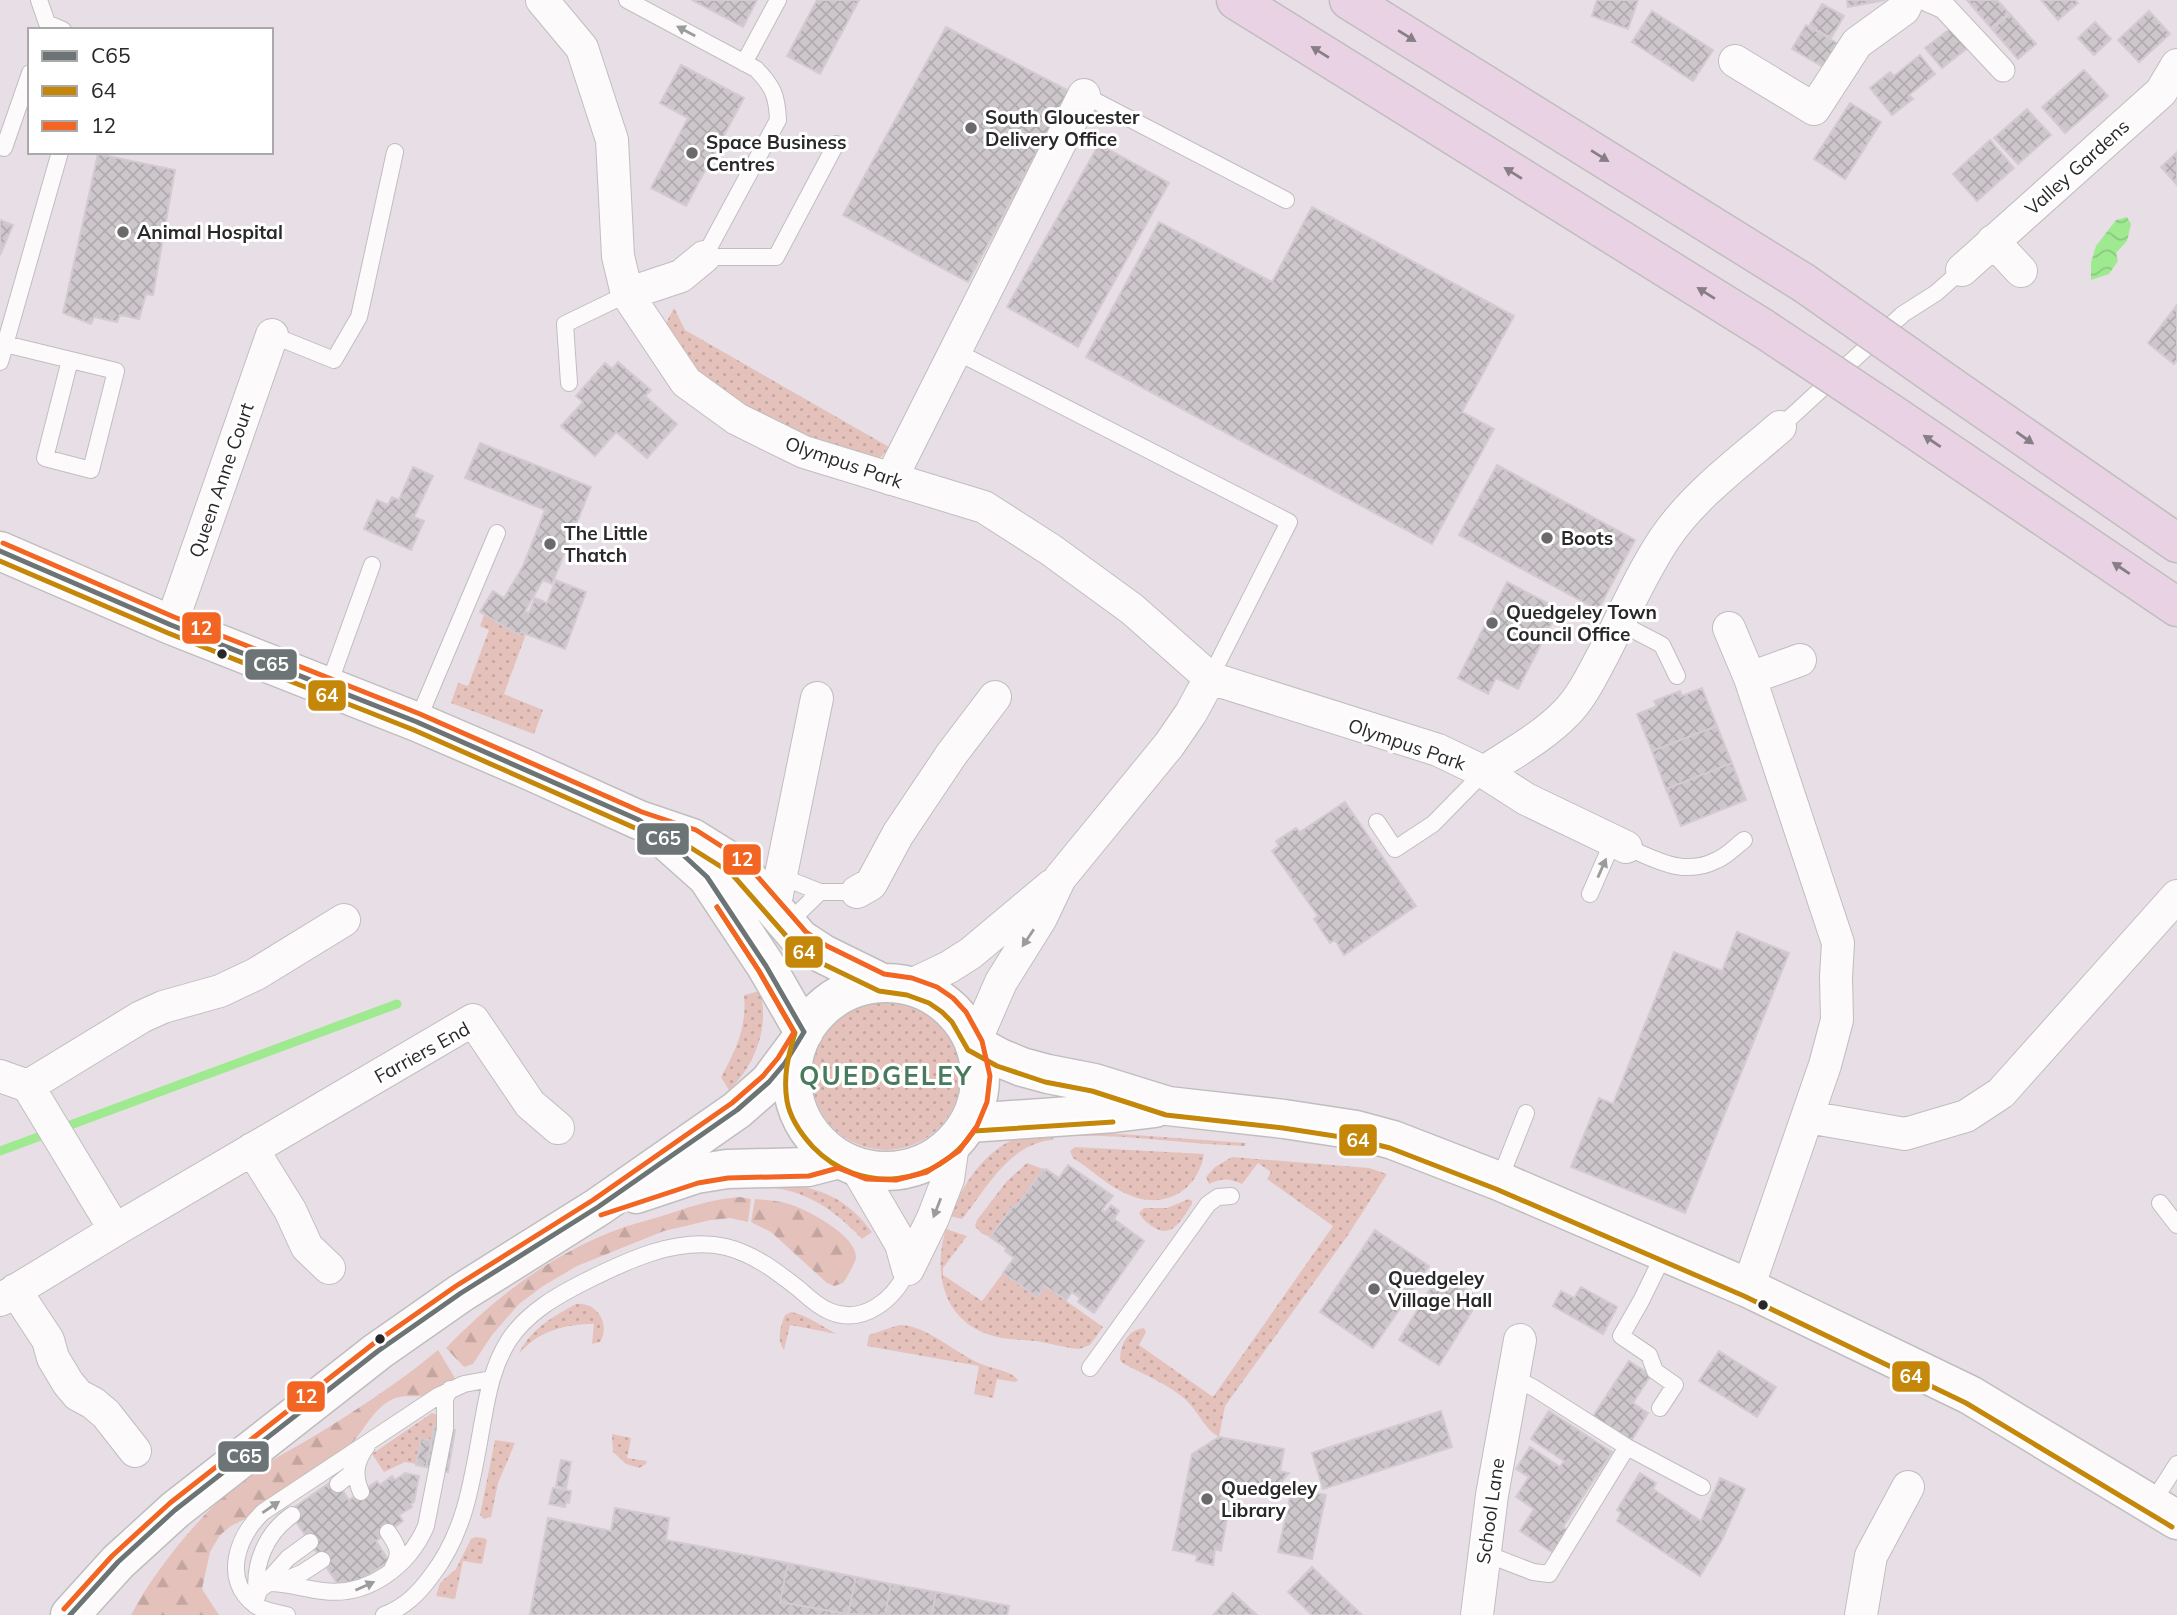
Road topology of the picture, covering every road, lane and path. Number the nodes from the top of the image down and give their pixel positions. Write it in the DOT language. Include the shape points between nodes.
graph roads {
  1 [pos="39,0"];
  2 [pos="542,0"];
  3 [pos="627,0"];
  4 [pos="778,0"];
  5 [pos="1237,0"];
  6 [pos="1349,0"];
  7 [pos="1908,0"];
  8 [pos="1928,0"];
  9 [pos="46,26"];
  10 [pos="1735,61"];
  11 [pos="744,62"];
  12 [pos="2177,65"];
  13 [pos="2003,70"];
  14 [pos="28,79"];
  15 [pos="2169,89"];
  16 [pos="1084,95"];
  17 [pos="836,144"];
  18 [pos="4,148"];
  19 [pos="395,152"];
  20 [pos="59,154"];
  21 [pos="1286,200"];
  22 [pos="1993,241"];
  23 [pos="704,257"];
  24 [pos="1962,270"];
  25 [pos="2021,271"];
  26 [pos="627,295"];
  27 [pos="272,335"];
  28 [pos="5,344"];
  29 [pos="956,351"];
  30 [pos="70,360"];
  31 [pos="0,362"];
  32 [pos="569,383"];
  33 [pos="1780,427"];
  34 [pos="891,479"];
  35 [pos="497,533"];
  36 [pos="2177,543"];
  37 [pos="0,551"];
  38 [pos="372,565"];
  39 [pos="2177,607"];
  40 [pos="1620,623"];
  41 [pos="171,625"];
  42 [pos="1728,628"];
  43 [pos="1800,660"];
  44 [pos="1677,676"];
  45 [pos="1210,678"];
  46 [pos="1750,678"];
  47 [pos="328,687"];
  48 [pos="995,697"];
  49 [pos="817,698"];
  50 [pos="417,722"];
  51 [pos="1484,772"];
  52 [pos="639,820"];
  53 [pos="1377,822"];
  54 [pos="1744,840"];
  55 [pos="1620,844"];
  56 [pos="1060,878"];
  57 [pos="820,892"];
  58 [pos="857,892"];
  59 [pos="1590,894"];
  60 [pos="2177,896"];
  61 [pos="780,903"];
  62 [pos="344,920"];
  63 [pos="896,984"];
  64 [pos="801,1038"];
  65 [pos="975,1044"];
  66 [pos="14,1081"];
  67 [pos="1168,1106"];
  68 [pos="1526,1113"];
  69 [pos="1808,1117"];
  70 [pos="558,1128"];
  71 [pos="961,1134"];
  72 [pos="252,1150"];
  73 [pos="847,1163"];
  74 [pos="1499,1181"];
  75 [pos="1231,1196"];
  76 [pos="2160,1203"];
  77 [pos="598,1208"];
  78 [pos="2177,1225"];
  79 [pos="115,1230"];
  80 [pos="1665,1252"];
  81 [pos="328,1268"];
  82 [pos="908,1269"];
  83 [pos="1748,1288"];
  84 [pos="8,1295"];
  85 [pos="1520,1340"];
  86 [pos="1090,1368"];
  87 [pos="1512,1377"];
  88 [pos="491,1379"];
  89 [pos="450,1390"];
  90 [pos="1660,1408"];
  91 [pos="372,1441"];
  92 [pos="1627,1447"];
  93 [pos="135,1451"];
  94 [pos="2177,1464"];
  95 [pos="357,1465"];
  96 [pos="338,1484"];
  97 [pos="1702,1487"];
  98 [pos="1908,1487"];
  99 [pos="361,1492"];
  100 [pos="175,1510"];
  101 [pos="2164,1512"];
  102 [pos="292,1515"];
  103 [pos="310,1542"];
  104 [pos="1484,1553"];
  105 [pos="385,1555"];
  106 [pos="322,1560"];
  107 [pos="390,1572"];
  108 [pos="266,1589"];
  109 [pos="411,1608"];
  110 [pos="268,1611"];
  111 [pos="70,1615"];
  112 [pos="106,1615"];
  113 [pos="287,1615"];
  114 [pos="384,1615"];
  115 [pos="1477,1615"];
  116 [pos="1861,1615"];
  1 -- 9 [label="lane"];
  2 -- 26 [label="street, Olympus Park" via="582,48 612,140 618,256"];
  11 -- 3 [label="lane, one-way"];
  4 -- 11 [label="lane"];
  39 -- 5 [label="highway, one-way, bridge" via="1764,329"];
  6 -- 36 [label="highway, one-way, bridge" via="1804,283"];
  7 -- 10 [label="street" via="1904,9 1857,43 1814,109"];
  8 -- 13 [label="street" via="1944,7"];
  11 -- 23 [label="lane" via="756,69 778,99 778,120"];
  12 -- 15 [label="street, Valley Gardens"];
  14 -- 18 [label="lane"];
  15 -- 22 [label="street, Valley Gardens"];
  16 -- 21 [label="lane"];
  16 -- 29 [label="street"];
  17 -- 23 [label="lane" via="776,257"];
  19 -- 27 [label="lane" via="359,317 334,360"];
  20 -- 28 [label="lane"];
  22 -- 24 [label="street, Valley Gardens"];
  22 -- 25 [label="street"];
  23 -- 26 [label="street" via="681,276"];
  24 -- 33 [label="lane" via="1903,314"];
  26 -- 32 [label="lane" via="565,324"];
  26 -- 34 [label="street, Olympus Park" via="686,382 737,419 804,452"];
  27 -- 41 [label="street, Queen Anne Court"];
  28 -- 30 [label="lane"];
  28 -- 31 [label="lane"];
  29 -- 34 [label="street"];
  29 -- 45 [label="lane" via="1289,522"];
  30 -- 30 [label="lane" via="116,371 91,470 45,458"];
  33 -- 40 [label="street, Olympus Park" via="1677,522"];
  34 -- 45 [label="street, Olympus Park" via="984,507 1132,609"];
  35 -- 50 [label="lane"];
  37 -- 41 [label="main road"];
  38 -- 47 [label="lane"];
  40 -- 44 [label="lane" via="1662,645"];
  40 -- 51 [label="street, Olympus Park" via="1567,713"];
  41 -- 47 [label="main road"];
  42 -- 46 [label="street"];
  43 -- 46 [label="street"];
  45 -- 51 [label="street, Olympus Park" via="1438,750"];
  45 -- 56 [label="street" via="1169,745"];
  46 -- 69 [label="street" via="1838,943 1837,1020"];
  47 -- 50 [label="main road"];
  48 -- 58 [label="street" via="943,766 871,884"];
  49 -- 61 [label="street"];
  50 -- 52 [label="main road"];
  51 -- 53 [label="lane" via="1433,824 1395,849"];
  51 -- 55 [label="street" via="1526,799"];
  52 -- 61 [label="main road" via="692,838 737,866"];
  52 -- 64 [label="main road" via="707,877 766,966"];
  54 -- 55 [label="lane" via="1717,860 1687,869"];
  59 -- 55 [label="lane, one-way"];
  56 -- 63 [label="street" via="971,953 948,967"];
  56 -- 65 [label="street, one-way" via="1001,982"];
  57 -- 58 [label="lane"];
  57 -- 61 [label="lane"];
  57 -- 61 [label="lane"];
  60 -- 69 [label="street" via="2001,1093 1966,1116 1905,1134"];
  61 -- 63 [label="main road" via="800,939 823,954"];
  62 -- 66 [label="street" via="256,974 220,991 163,1007"];
  63 -- 64 [label="main road" via="855,988 836,997 811,1020"];
  63 -- 65 [label="main road" via="933,995 948,1005"];
  64 -- 73 [label="main road" via="792,1080 798,1110 820,1145"];
  64 -- 77 [label="main road" via="769,1082 737,1110"];
  65 -- 67 [label="main road" via="1023,1067"];
  65 -- 71 [label="main road" via="981,1076 978,1100"];
  66 -- 79 [label="street"];
  67 -- 71 [label="main road" via="1012,1119"];
  67 -- 74 [label="main road" via="1356,1130"];
  68 -- 74 [label="lane"];
  69 -- 83 [label="street"];
  70 -- 72 [label="street, Farriers End" via="530,1104 473,1020"];
  71 -- 73 [label="main road" via="923,1164 895,1171 867,1170"];
  71 -- 82 [label="street, one-way" via="933,1218"];
  72 -- 79 [label="street, Farriers End"];
  72 -- 81 [label="street" via="307,1247"];
  73 -- 77 [label="main road" via="696,1174"];
  73 -- 82 [label="street" via="901,1244"];
  74 -- 80 [label="main road"];
  75 -- 86 [label="lane" via="1217,1197 1208,1204"];
  76 -- 78 [label="lane"];
  77 -- 100 [label="main road" via="378,1351"];
  79 -- 84 [label="street, Farriers End"];
  80 -- 83 [label="main road"];
  80 -- 90 [label="lane" via="1621,1336 1649,1355 1655,1371 1675,1385"];
  82 -- 88 [label="lane" via="901,1286 880,1306 845,1314 816,1304 765,1263 742,1252 704,1245 660,1251 608,1270 534,1313 510,1339"];
  83 -- 101 [label="main road" via="1970,1395"];
  84 -- 93 [label="street, Farriers End" via="48,1340 68,1384 106,1414"];
  85 -- 87 [label="street, School Lane"];
  87 -- 92 [label="lane"];
  87 -- 104 [label="street, School Lane" via="1494,1406"];
  88 -- 89 [label="lane"];
  88 -- 109 [label="lane" via="461,1524"];
  89 -- 91 [label="lane"];
  89 -- 107 [label="lane" via="426,1526 411,1552"];
  91 -- 95 [label="lane"];
  110 -- 91 [label="lane, one-way" via="254,1604 237,1578 235,1562 243,1536 262,1512"];
  92 -- 97 [label="lane"];
  92 -- 104 [label="lane" via="1549,1574"];
  94 -- 101 [label="lane"];
  95 -- 96 [label="lane"];
  95 -- 99 [label="lane"];
  98 -- 116 [label="street" via="1871,1556"];
  100 -- 111 [label="main road" via="118,1562"];
  100 -- 112 [label="main road"];
  102 -- 108 [label="lane" via="267,1541 258,1568"];
  103 -- 108 [label="lane" via="288,1558"];
  104 -- 115 [label="street, School Lane"];
  105 -- 107 [label="lane" via="393,1547 390,1535 398,1546"];
  106 -- 108 [label="lane"];
  108 -- 107 [label="lane, one-way" via="355,1591"];
  108 -- 110 [label="lane" via="262,1606"];
  109 -- 114 [label="lane"];
  110 -- 113 [label="lane"];
}
